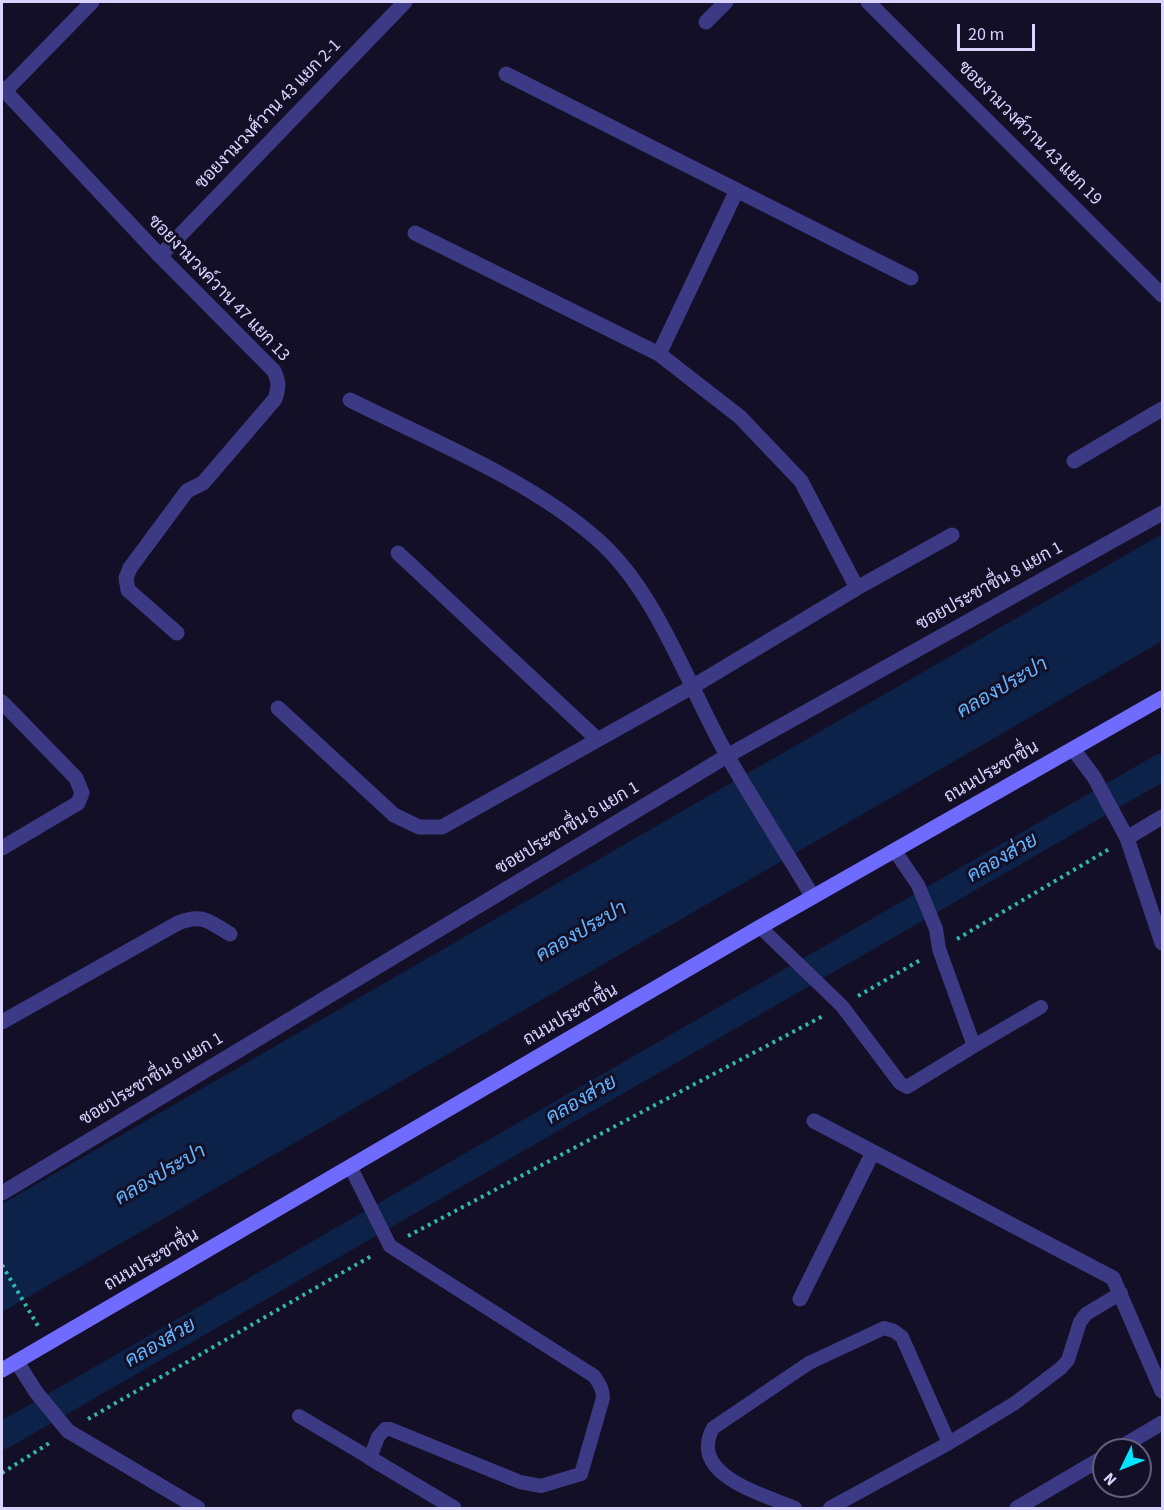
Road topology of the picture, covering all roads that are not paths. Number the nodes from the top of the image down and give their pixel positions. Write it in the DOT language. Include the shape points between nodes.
graph roads {
  1 [pos="92,2"];
  2 [pos="405,2"];
  3 [pos="726,2"];
  4 [pos="868,2"];
  5 [pos="706,22"];
  6 [pos="506,74"];
  7 [pos="3,89"];
  8 [pos="737,190"];
  9 [pos="415,233"];
  10 [pos="160,256"];
  11 [pos="911,278"];
  12 [pos="1162,295"];
  13 [pos="658,354"];
  14 [pos="350,400"];
  15 [pos="1162,409"];
  16 [pos="1074,461"];
  17 [pos="1162,513"];
  18 [pos="952,535"];
  19 [pos="398,553"];
  20 [pos="857,588"];
  21 [pos="177,633"];
  22 [pos="692,687"];
  23 [pos="1162,698"];
  24 [pos="2,702"];
  25 [pos="278,708"];
  26 [pos="597,740"];
  27 [pos="1073,749"];
  28 [pos="727,756"];
  29 [pos="1162,817"];
  30 [pos="1123,832"];
  31 [pos="2,848"];
  32 [pos="895,851"];
  33 [pos="813,897"];
  34 [pos="759,927"];
  35 [pos="230,934"];
  36 [pos="1162,943"];
  37 [pos="1041,1007"];
  38 [pos="2,1022"];
  39 [pos="974,1046"];
  40 [pos="814,1121"];
  41 [pos="873,1152"];
  42 [pos="351,1168"];
  43 [pos="2,1193"];
  44 [pos="1121,1293"];
  45 [pos="800,1299"];
  46 [pos="17,1362"];
  47 [pos="2,1370"];
  48 [pos="1162,1391"];
  49 [pos="299,1416"];
  50 [pos="1162,1423"];
  51 [pos="1136,1438"];
  52 [pos="949,1443"];
  53 [pos="370,1458"];
  54 [pos="1092,1464"];
  55 [pos="198,1509"];
  56 [pos="454,1509"];
  57 [pos="795,1509"];
  58 [pos="830,1509"];
  59 [pos="1017,1509"];
  1 -- 7 [label="street"];
  2 -- 10 [label="street, ซอยงามวงศ์วาน 43 แยก 2-1"];
  3 -- 5 [label="street"];
  4 -- 12 [label="street, ซอยงามวงศ์วาน 43 แยก 19"];
  6 -- 8 [label="street"];
  7 -- 10 [label="street, ซอยงามวงค์วาน 47 แยก 13"];
  8 -- 11 [label="street"];
  8 -- 13 [label="street"];
  9 -- 13 [label="street"];
  10 -- 21 [label="street, ซอยงามวงค์วาน 47 แยก 13" via="274,371 279,387 275,399 203,483 187,491 130,568 126,578 128,590"];
  13 -- 20 [label="street" via="740,417 801,481"];
  14 -- 22 [label="street" via="505,477 555,507 599,541 632,578"];
  15 -- 16 [label="street"];
  17 -- 28 [label="street, ซอยประชาชื่น 8 แยก 1"];
  18 -- 20 [label="street"];
  19 -- 26 [label="street"];
  20 -- 22 [label="street"];
  22 -- 26 [label="street"];
  22 -- 28 [label="street"];
  23 -- 27 [label="main road, ถนนประชาชื่น"];
  24 -- 31 [label="street" via="76,778 82,793 78,803"];
  25 -- 26 [label="street" via="394,815 419,827 442,827"];
  27 -- 30 [label="street" via="1094,777"];
  27 -- 32 [label="main road, ถนนประชาชื่น"];
  28 -- 33 [label="street"];
  28 -- 43 [label="street, ซอยประชาชื่น 8 แยก 1"];
  29 -- 30 [label="street"];
  30 -- 36 [label="street"];
  32 -- 33 [label="main road, ถนนประชาชื่น"];
  32 -- 39 [label="lane" via="918,885 936,929 939,950"];
  33 -- 34 [label="main road, ถนนประชาชื่น"];
  34 -- 39 [label="lane" via="842,1006 904,1087"];
  34 -- 42 [label="main road, ถนนประชาชื่น"];
  35 -- 38 [label="street" via="204,920 191,918 178,923"];
  37 -- 39 [label="lane"];
  40 -- 41 [label="street"];
  41 -- 44 [label="street" via="1107,1273"];
  41 -- 45 [label="street"];
  42 -- 46 [label="main road, ถนนประชาชื่น"];
  42 -- 53 [label="lane" via="390,1246 594,1376 603,1398 581,1474 551,1484 533,1486 520,1482 390,1429 381,1432"];
  44 -- 48 [label="street"];
  44 -- 52 [label="lane" via="1086,1314 1071,1355 1061,1368 1016,1403"];
  46 -- 47 [label="main road, ถนนประชาชื่น"];
  46 -- 55 [label="street" via="63,1425"];
  49 -- 53 [label="lane"];
  50 -- 51 [label="street"];
  52 -- 57 [label="lane" via="902,1337 884,1328 809,1363 713,1428 708,1438 709,1459 730,1480"];
  52 -- 58 [label="lane"];
  53 -- 56 [label="street"];
  54 -- 59 [label="street"];
}
